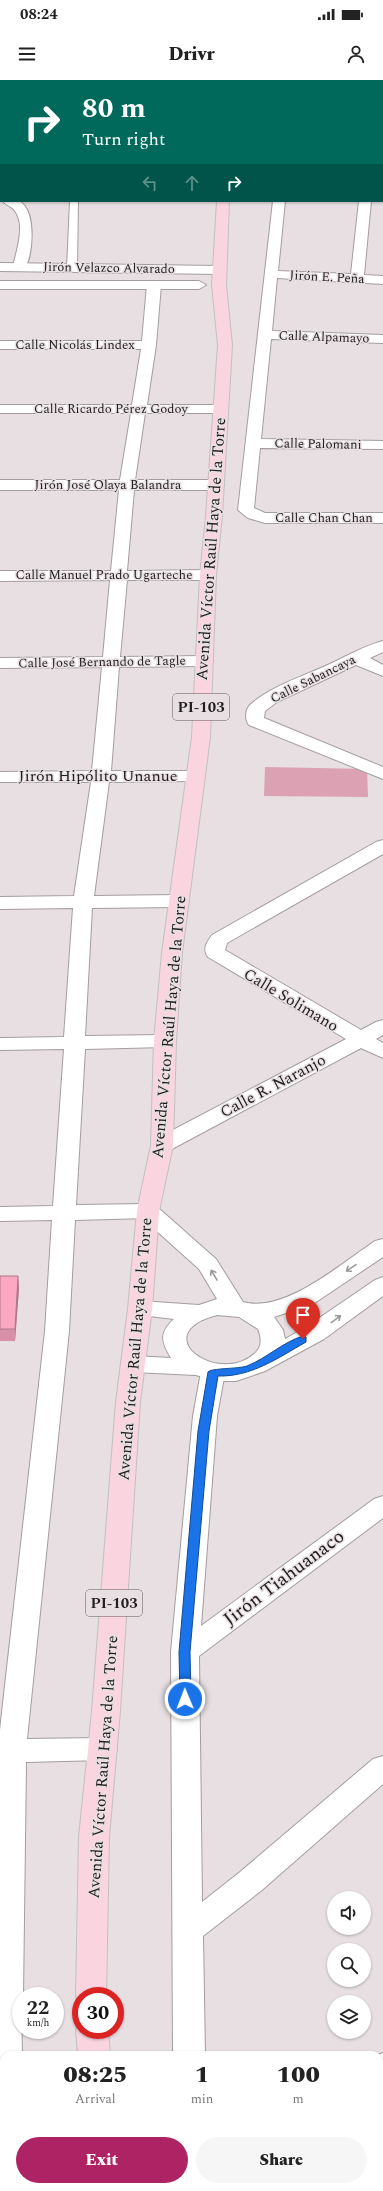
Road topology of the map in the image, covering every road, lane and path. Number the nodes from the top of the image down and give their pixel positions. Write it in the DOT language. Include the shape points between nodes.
graph roads {
  1 [pos="11,202"];
  2 [pos="74,202"];
  3 [pos="223,202"];
  4 [pos="279,202"];
  5 [pos="365,202"];
  6 [pos="0,267"];
  7 [pos="19,267"];
  8 [pos="72,268"];
  9 [pos="270,274"];
  10 [pos="219,278"];
  11 [pos="357,279"];
  12 [pos="383,280"];
  13 [pos="0,285"];
  14 [pos="154,285"];
  15 [pos="264,335"];
  16 [pos="383,339"];
  17 [pos="0,345"];
  18 [pos="149,345"];
  19 [pos="221,408"];
  20 [pos="0,409"];
  21 [pos="138,409"];
  22 [pos="254,443"];
  23 [pos="383,445"];
  24 [pos="127,484"];
  25 [pos="0,485"];
  26 [pos="216,485"];
  27 [pos="383,518"];
  28 [pos="208,574"];
  29 [pos="118,575"];
  30 [pos="0,576"];
  31 [pos="383,646"];
  32 [pos="355,658"];
  33 [pos="204,661"];
  34 [pos="111,662"];
  35 [pos="0,663"];
  36 [pos="383,672"];
  37 [pos="383,774"];
  38 [pos="101,776"];
  39 [pos="196,776"];
  40 [pos="0,777"];
  41 [pos="383,846"];
  42 [pos="179,901"];
  43 [pos="83,902"];
  44 [pos="0,903"];
  45 [pos="383,1026"];
  46 [pos="360,1040"];
  47 [pos="166,1041"];
  48 [pos="74,1042"];
  49 [pos="0,1044"];
  50 [pos="383,1052"];
  51 [pos="162,1145"];
  52 [pos="148,1211"];
  53 [pos="65,1212"];
  54 [pos="0,1214"];
  55 [pos="383,1246"];
  56 [pos="383,1285"];
  57 [pos="140,1309"];
  58 [pos="243,1310"];
  59 [pos="197,1312"];
  60 [pos="266,1359"];
  61 [pos="133,1364"];
  62 [pos="204,1370"];
  63 [pos="383,1505"];
  64 [pos="185,1652"];
  65 [pos="103,1749"];
  66 [pos="6,1750"];
  67 [pos="383,1767"];
  68 [pos="188,1931"];
  69 [pos="91,1987"];
  70 [pos="93,2039"];
  71 [pos="6,2051"];
  72 [pos="94,2051"];
  73 [pos="188,2051"];
  1 -- 7 [label="street" via="18,206 26,219"];
  2 -- 8 [label="lane"];
  3 -- 10 [label="main road, Avenida Víctor Raúl Haya de la Torre / PI-103"];
  4 -- 9 [label="street"];
  5 -- 11 [label="street"];
  6 -- 7 [label="street, Jirón Velazco Alvarado"];
  7 -- 8 [label="street, Jirón Velazco Alvarado"];
  8 -- 10 [label="street, Jirón Velazco Alvarado"];
  9 -- 11 [label="street, Jirón E. Peña"];
  9 -- 15 [label="street"];
  10 -- 14 [label="street, Jirón Velazco Alvarado"];
  10 -- 19 [label="main road, Avenida Víctor Raúl Haya de la Torre / PI-103" via="225,345"];
  11 -- 12 [label="street, Jirón E. Peña"];
  13 -- 14 [label="street, Jirón Velazco Alvarado"];
  14 -- 18 [label="street"];
  15 -- 16 [label="street, Calle Alpamayo"];
  15 -- 22 [label="street"];
  17 -- 18 [label="street, Calle Nicolás Lindex"];
  18 -- 21 [label="street"];
  19 -- 21 [label="street, Calle Ricardo Pérez Godoy"];
  19 -- 26 [label="main road, Avenida Víctor Raúl Haya de la Torre / PI-103"];
  20 -- 21 [label="street, Calle Ricardo Pérez Godoy"];
  21 -- 24 [label="street"];
  22 -- 23 [label="street, Calle Palomani"];
  22 -- 27 [label="street, Calle Chan Chan" via="246,510 253,515 265,518"];
  24 -- 25 [label="street, Jirón José Olaya Balandra"];
  24 -- 26 [label="street, Jirón José Olaya Balandra"];
  24 -- 29 [label="street"];
  26 -- 28 [label="main road, Avenida Víctor Raúl Haya de la Torre / PI-103"];
  28 -- 29 [label="street, Calle Manuel Prado Ugarteche"];
  28 -- 33 [label="main road, Avenida Víctor Raúl Haya de la Torre / PI-103"];
  29 -- 30 [label="street, Calle Manuel Prado Ugarteche"];
  29 -- 34 [label="street"];
  31 -- 32 [label="street, Calle Sabancaya"];
  32 -- 36 [label="street"];
  32 -- 37 [label="street, Calle Sabancaya" via="271,698 256,709 255,721"];
  33 -- 34 [label="street, Calle José Bernando de Tagle"];
  33 -- 39 [label="main road, Avenida Víctor Raúl Haya de la Torre / PI-103" via="201,737"];
  34 -- 35 [label="street, Calle José Bernando de Tagle"];
  34 -- 38 [label="street"];
  38 -- 39 [label="street, Jirón Hipólito Unanue"];
  38 -- 40 [label="street, Jirón Hipólito Unanue"];
  38 -- 43 [label="street"];
  39 -- 42 [label="main road, Avenida Víctor Raúl Haya de la Torre / PI-103"];
  41 -- 46 [label="street, Calle Solimano" via="219,939 215,946 215,953"];
  42 -- 43 [label="street"];
  42 -- 47 [label="main road, Avenida Víctor Raúl Haya de la Torre / PI-103" via="172,953"];
  43 -- 44 [label="street"];
  43 -- 48 [label="street"];
  45 -- 46 [label="street, Calle R. Naranjo"];
  46 -- 50 [label="street, Calle Solimano"];
  46 -- 51 [label="street, Calle R. Naranjo"];
  47 -- 48 [label="street"];
  47 -- 51 [label="main road, Avenida Víctor Raúl Haya de la Torre / PI-103"];
  48 -- 49 [label="street"];
  48 -- 53 [label="street"];
  51 -- 52 [label="main road, Avenida Víctor Raúl Haya de la Torre / PI-103"];
  52 -- 53 [label="street"];
  52 -- 57 [label="main road, Avenida Víctor Raúl Haya de la Torre / PI-103"];
  58 -- 52 [label="street, one-way" via="208,1264"];
  53 -- 54 [label="street"];
  53 -- 66 [label="street" via="57,1331"];
  55 -- 58 [label="street, one-way" via="305,1299 281,1308"];
  60 -- 56 [label="street, one-way" via="315,1333"];
  57 -- 59 [label="street"];
  57 -- 61 [label="main road, Avenida Víctor Raúl Haya de la Torre / PI-103"];
  58 -- 59 [label="street" via="215,1307"];
  58 -- 60 [label="street" via="266,1322 273,1334 273,1347"];
  59 -- 62 [label="street" via="183,1321 175,1332 174,1345 182,1358"];
  60 -- 62 [label="street" via="252,1368 233,1373"];
  61 -- 62 [label="street"];
  61 -- 65 [label="main road, Avenida Víctor Raúl Haya de la Torre / PI-103" via="128,1402"];
  62 -- 64 [label="street" via="205,1416"];
  63 -- 64 [label="street, Jirón Tiahuanaco"];
  64 -- 68 [label="street"];
  65 -- 66 [label="street"];
  65 -- 69 [label="main road, Avenida Víctor Raúl Haya de la Torre / PI-103" via="94,1837"];
  66 -- 71 [label="street"];
  67 -- 68 [label="street" via="251,1881"];
  68 -- 73 [label="street"];
  70 -- 72 [label="main road"];
}
